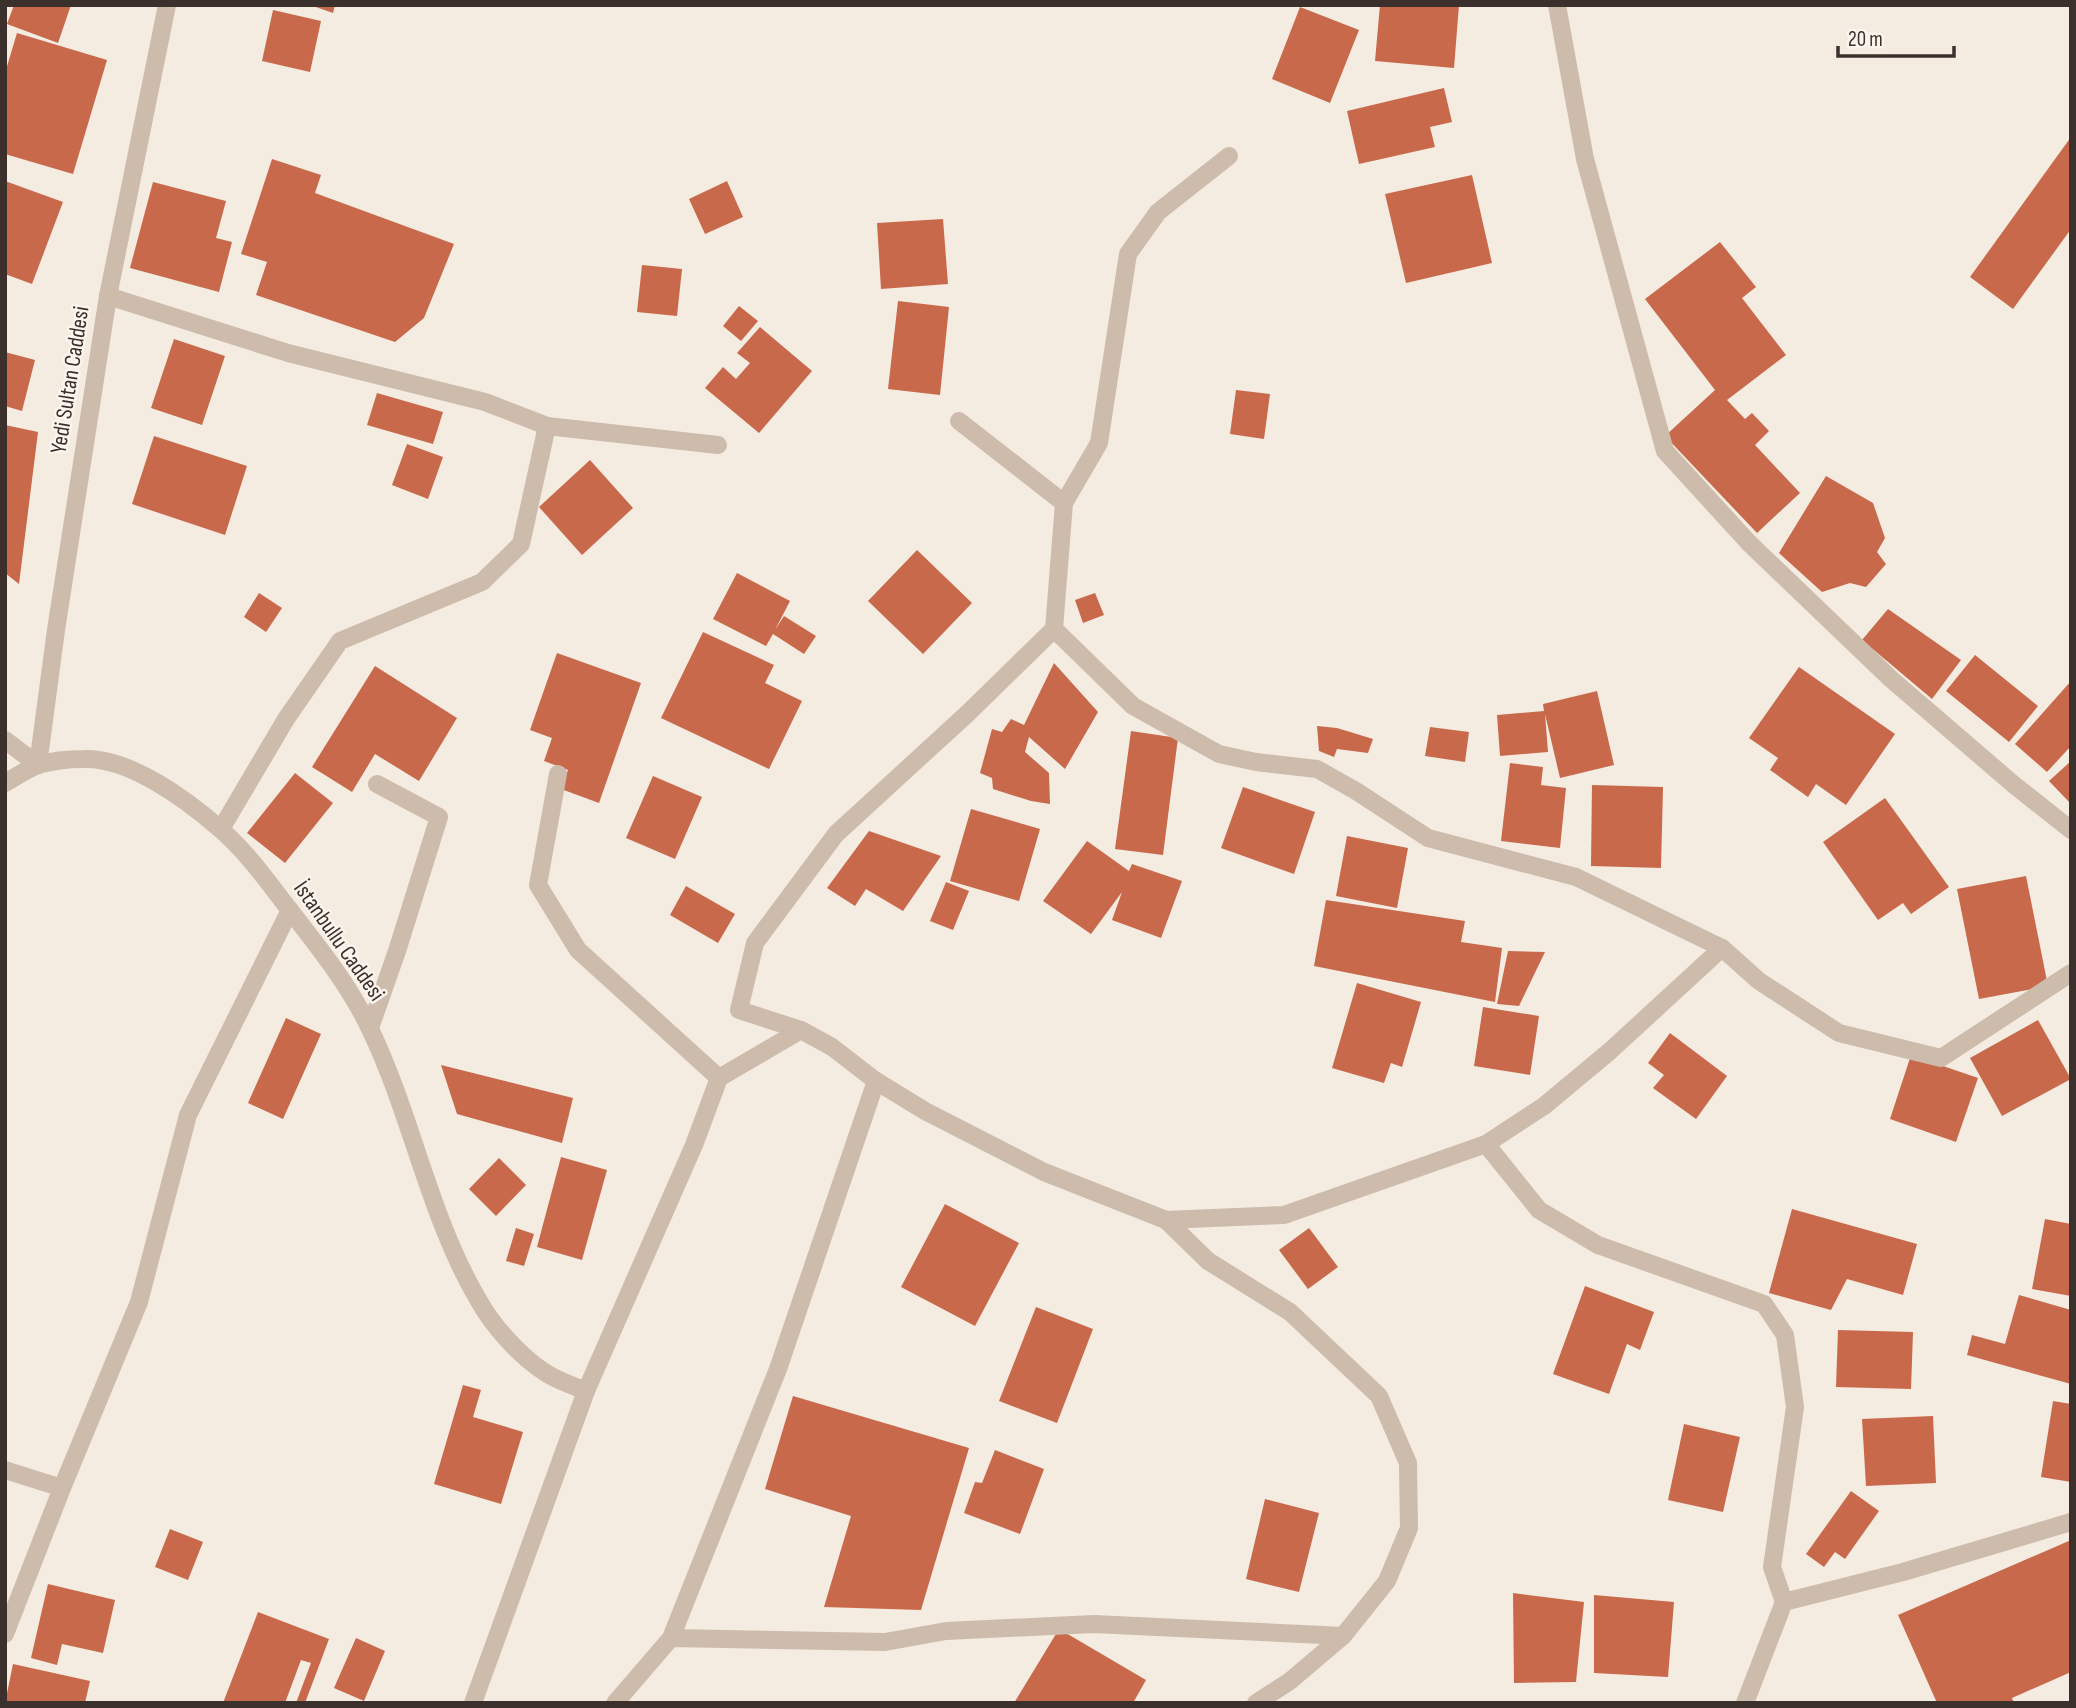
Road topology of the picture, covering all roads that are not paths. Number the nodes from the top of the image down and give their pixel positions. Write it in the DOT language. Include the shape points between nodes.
graph roads {
  1 [pos="167,5"];
  2 [pos="1557,5"];
  3 [pos="1230,156"];
  4 [pos="108,296"];
  5 [pos="959,421"];
  6 [pos="547,426"];
  7 [pos="718,445"];
  8 [pos="1064,503"];
  9 [pos="1054,629"];
  10 [pos="5,740"];
  11 [pos="38,765"];
  12 [pos="558,774"];
  13 [pos="5,783"];
  14 [pos="377,784"];
  15 [pos="221,829"];
  16 [pos="2071,830"];
  17 [pos="290,910"];
  18 [pos="1722,948"];
  19 [pos="2071,973"];
  20 [pos="370,1028"];
  21 [pos="801,1030"];
  22 [pos="719,1079"];
  23 [pos="876,1081"];
  24 [pos="1486,1144"];
  25 [pos="1166,1220"];
  26 [pos="586,1391"];
  27 [pos="5,1470"];
  28 [pos="62,1488"];
  29 [pos="2071,1522"];
  30 [pos="1784,1602"];
  31 [pos="5,1634"];
  32 [pos="1343,1636"];
  33 [pos="671,1638"];
  34 [pos="473,1703"];
  35 [pos="615,1703"];
  36 [pos="1255,1703"];
  37 [pos="1745,1703"];
  1 -- 4 [label="street, Yedi Sultan Caddesi"];
  2 -- 16 [label="street" via="1586,159 1665,450 1749,542 1891,679"];
  3 -- 8 [label="street" via="1158,212 1128,254 1099,443"];
  4 -- 6 [label="street" via="288,353 485,402"];
  4 -- 11 [label="street, Yedi Sultan Caddesi"];
  5 -- 8 [label="street"];
  6 -- 7 [label="street"];
  6 -- 15 [label="street" via="522,544 482,582 340,641 286,719"];
  8 -- 9 [label="street"];
  9 -- 18 [label="street" via="1133,706 1219,754 1317,769 1428,838 1576,877"];
  9 -- 21 [label="street" via="836,834 755,943 739,1010"];
  10 -- 11 [label="street"];
  11 -- 13 [label="street, İstanbullu Caddesi"];
  11 -- 15 [label="street, İstanbullu Caddesi" via="86,759 111,762 184,800"];
  12 -- 22 [label="street" via="538,885 578,950"];
  14 -- 20 [label="street" via="439,817"];
  15 -- 17 [label="street, İstanbullu Caddesi"];
  17 -- 20 [label="street, İstanbullu Caddesi" via="334,968"];
  17 -- 28 [label="street" via="188,1115 139,1301"];
  18 -- 19 [label="street" via="1759,981 1839,1033 1941,1058"];
  18 -- 24 [label="street" via="1544,1106"];
  20 -- 26 [label="street, İstanbullu Caddesi" via="449,1240 479,1302 513,1345 543,1371"];
  21 -- 22 [label="street"];
  21 -- 23 [label="street"];
  22 -- 26 [label="street" via="695,1145"];
  23 -- 25 [label="street" via="1044,1172"];
  23 -- 33 [label="street" via="778,1369"];
  24 -- 25 [label="street" via="1284,1214"];
  24 -- 30 [label="street" via="1539,1210 1598,1245 1763,1304 1785,1335 1795,1408 1772,1567"];
  25 -- 32 [label="street" via="1208,1261 1290,1312 1379,1396 1408,1463 1409,1528 1387,1581"];
  26 -- 34 [label="street"];
  27 -- 28 [label="street"];
  28 -- 31 [label="street"];
  29 -- 30 [label="street"];
  30 -- 37 [label="street"];
  32 -- 33 [label="street" via="1094,1624 946,1631 885,1642"];
  32 -- 36 [label="street" via="1290,1681"];
  33 -- 35 [label="street"];
}
